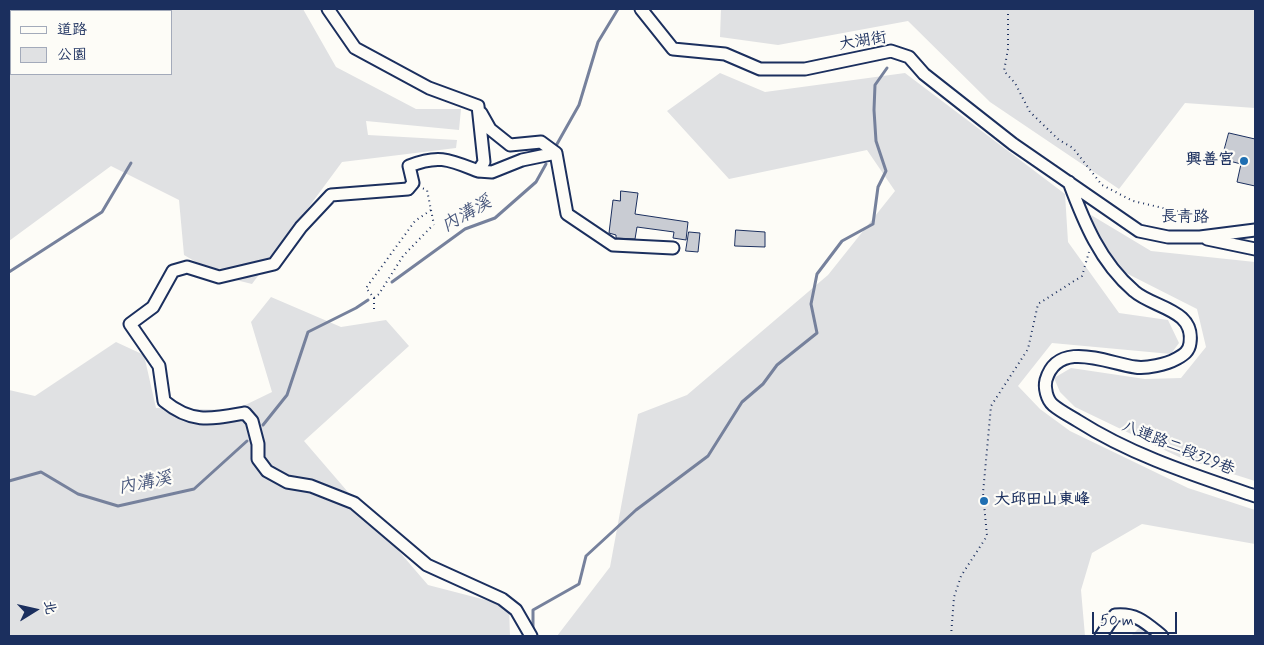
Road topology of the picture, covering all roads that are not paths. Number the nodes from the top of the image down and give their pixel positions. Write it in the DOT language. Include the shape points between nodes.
graph roads {
  1 [pos="328,9"];
  2 [pos="641,9"];
  3 [pos="478,106"];
  4 [pos="556,153"];
  5 [pos="478,171"];
  6 [pos="1069,182"];
  7 [pos="1255,230"];
  8 [pos="1200,237"];
  9 [pos="673,248"];
  10 [pos="1255,249"];
  11 [pos="1255,496"];
  12 [pos="531,636"];
  13 [pos="1101,636"];
  14 [pos="1162,636"];
  1 -- 3 [label="street" via="355,48 429,88"];
  2 -- 6 [label="street, 大湖街" via="673,49 725,54 760,69 805,69 891,52 909,57 924,74 1013,144"];
  3 -- 4 [label="street" via="490,130 510,145 540,142"];
  3 -- 5 [label="street" via="484,162"];
  4 -- 5 [label="street" via="522,160 492,172"];
  4 -- 9 [label="street" via="568,214 612,245"];
  5 -- 12 [label="street" via="448,159 422,161 409,166 413,183 408,188 331,195 301,227 274,264 220,277 187,267 173,271 153,307 130,324 159,366 164,401 178,413 205,420 245,413 252,421 258,459 267,471 287,482 311,486 354,503 427,565 502,599 516,610"];
  6 -- 8 [label="street, 長青路" via="1139,231 1168,237"];
  6 -- 11 [label="street, 八連路二段329巷" via="1107,263 1135,292 1184,318 1190,329 1190,344 1186,353 1172,361 1138,368 1082,355 1064,359 1054,366 1046,381 1047,396 1052,404 1102,436 1162,464"];
  7 -- 8 [label="street, 長青路"];
  8 -- 10 [label="street"];
  13 -- 14 [label="street" via="1115,615 1128,614"];
}
